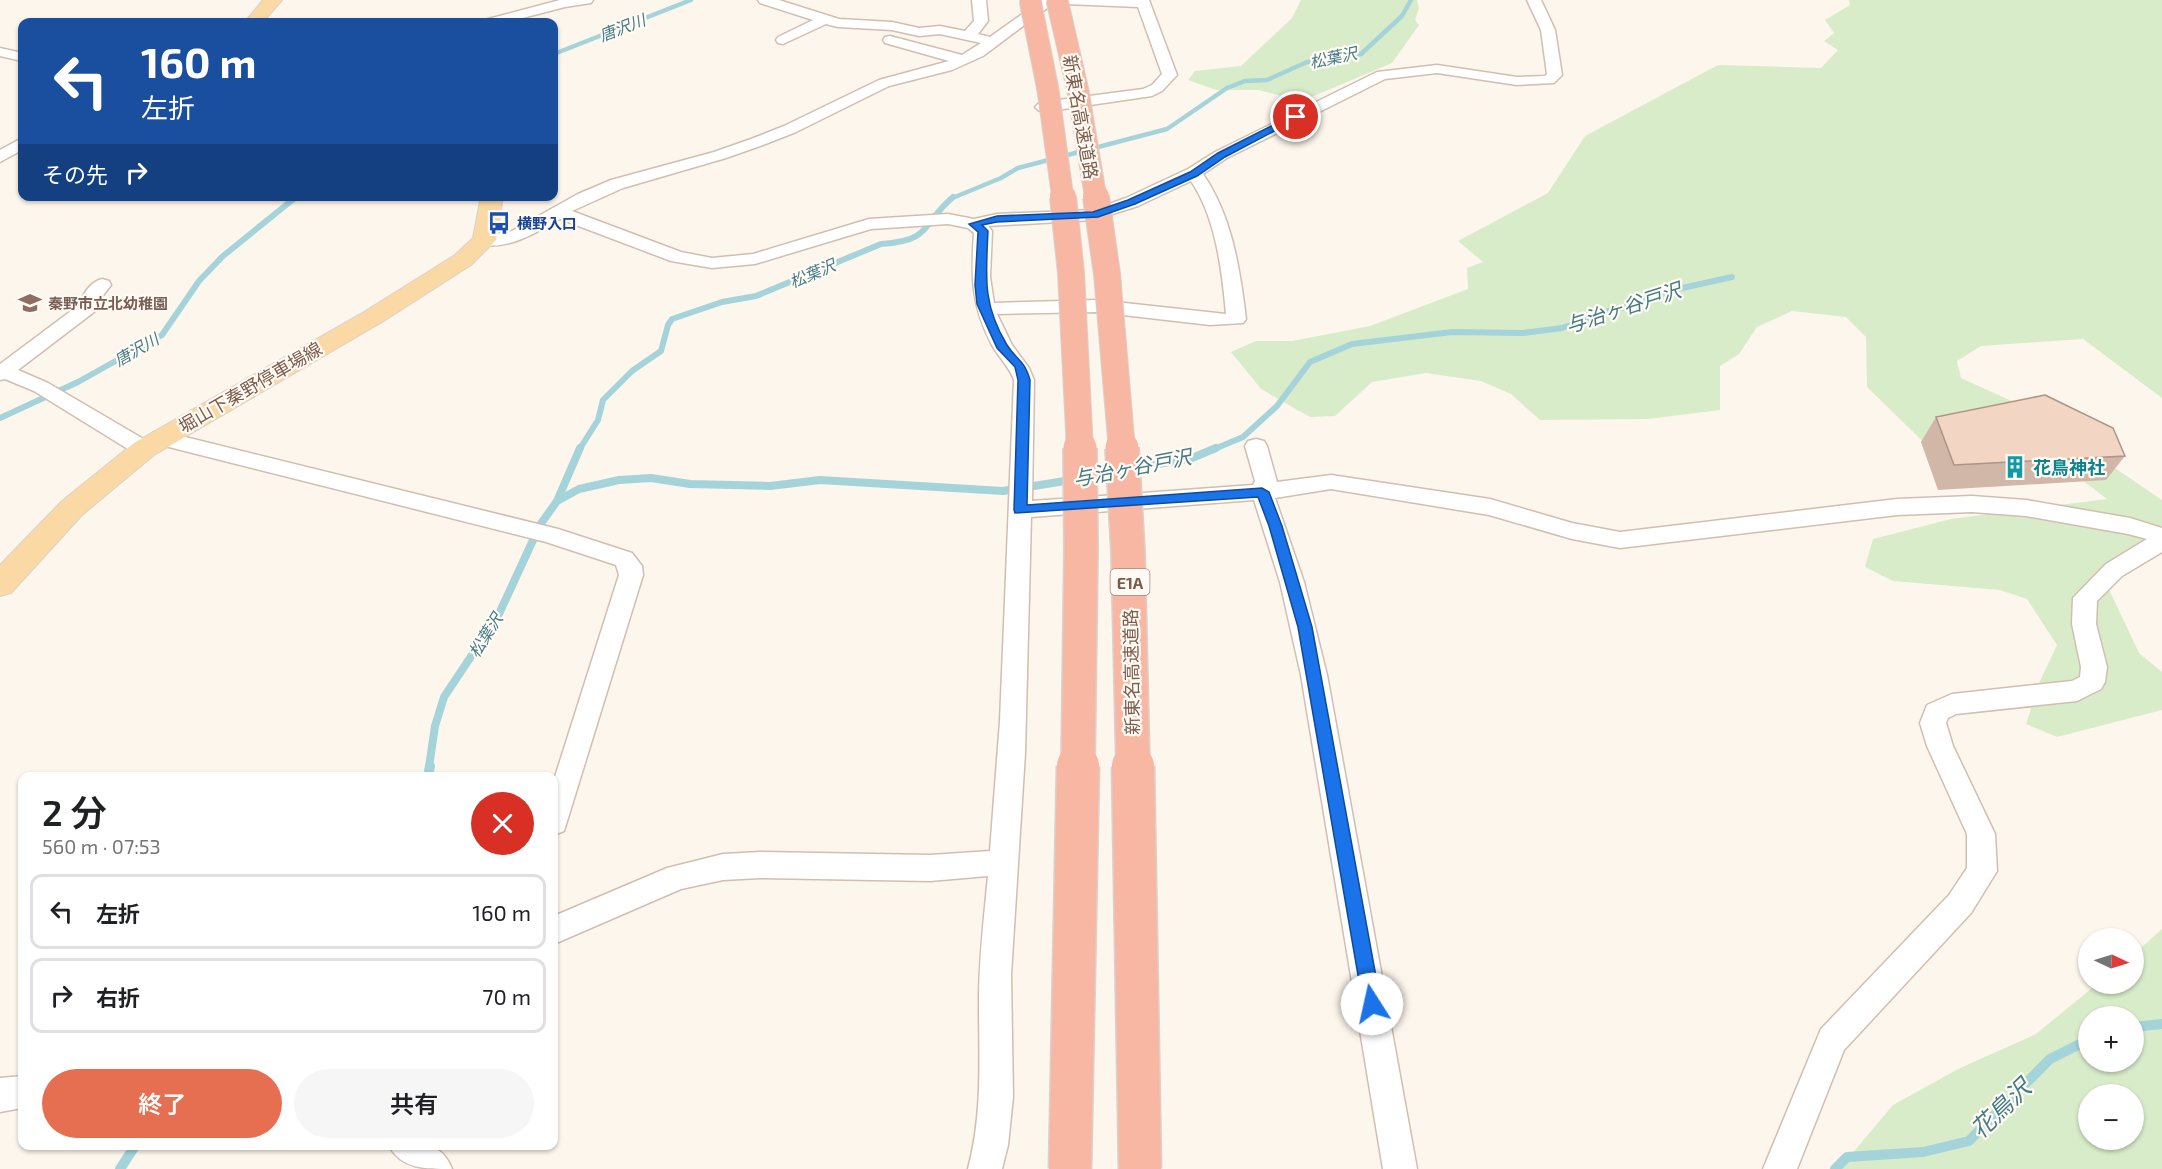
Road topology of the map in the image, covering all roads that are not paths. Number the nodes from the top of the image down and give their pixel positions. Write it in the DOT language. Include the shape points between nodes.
graph roads {
  1 [pos="273,0"];
  2 [pos="586,0"];
  3 [pos="765,0"];
  4 [pos="979,0"];
  5 [pos="1030,0"];
  6 [pos="1051,0"];
  7 [pos="1057,0"];
  8 [pos="1066,0"];
  9 [pos="1534,0"];
  10 [pos="562,1"];
  11 [pos="1142,1"];
  12 [pos="257,18"];
  13 [pos="506,18"];
  14 [pos="825,19"];
  15 [pos="877,25"];
  16 [pos="968,36"];
  17 [pos="783,40"];
  18 [pos="994,42"];
  19 [pos="0,52"];
  20 [pos="18,56"];
  21 [pos="963,60"];
  22 [pos="1043,107"];
  23 [pos="18,146"];
  24 [pos="0,157"];
  25 [pos="1194,174"];
  26 [pos="491,201"];
  27 [pos="558,212"];
  28 [pos="974,224"];
  29 [pos="484,240"];
  30 [pos="102,285"];
  31 [pos="985,309"];
  32 [pos="2,373"];
  33 [pos="152,444"];
  34 [pos="1256,446"];
  35 [pos="1262,492"];
  36 [pos="1020,495"];
  37 [pos="2162,536"];
  38 [pos="2162,541"];
  39 [pos="0,585"];
  40 [pos="558,810"];
  41 [pos="1004,862"];
  42 [pos="558,928"];
  43 [pos="18,1093"];
  44 [pos="0,1095"];
  45 [pos="411,1150"];
  46 [pos="435,1169"];
  47 [pos="985,1169"];
  48 [pos="1070,1169"];
  49 [pos="1140,1169"];
  50 [pos="1400,1169"];
  51 [pos="1780,1169"];
  1 -- 12 [label="main road"];
  2 -- 10 [label="street"];
  3 -- 14 [label="street"];
  4 -- 16 [label="street" via="981,24"];
  5 -- 48 [label="highway, 新東名高速道路, bridge" via="1057,142 1078,382 1083,556"];
  6 -- 18 [label="street"];
  7 -- 49 [label="highway, 新東名高速道路 / E1A, bridge" via="1087,140 1119,380 1129,558"];
  8 -- 11 [label="street"];
  9 -- 25 [label="street" via="1548,30 1555,75 1550,81 1516,81 1448,70 1382,75 1221,155"];
  10 -- 13 [label="street"];
  11 -- 22 [label="street" via="1170,75 1147,93"];
  14 -- 15 [label="street"];
  14 -- 17 [label="street"];
  15 -- 16 [label="street"];
  15 -- 21 [label="street" via="874,35"];
  16 -- 18 [label="street"];
  18 -- 21 [label="street"];
  19 -- 20 [label="street"];
  21 -- 27 [label="street" via="884,83 757,142 617,184"];
  23 -- 24 [label="street"];
  25 -- 28 [label="street" via="1094,215 997,219"];
  25 -- 31 [label="street" via="1205,186 1228,258 1236,319 1198,319 1084,306"];
  26 -- 29 [label="main road"];
  27 -- 28 [label="street" via="677,257 712,263 755,259 869,224 939,219"];
  27 -- 29 [label="street" via="514,237"];
  28 -- 31 [label="street" via="983,231 980,285"];
  29 -- 33 [label="main road, 堀山下秦野停車場線" via="463,260 373,317"];
  30 -- 32 [label="street" via="87,308"];
  31 -- 36 [label="street" via="1003,348 1020,366 1024,380"];
  32 -- 33 [label="street" via="40,387"];
  33 -- 39 [label="main road, 堀山下秦野停車場線" via="72,508"];
  33 -- 40 [label="street" via="541,533 624,559 631,575"];
  34 -- 35 [label="street" via="1266,481"];
  35 -- 36 [label="street"];
  35 -- 37 [label="street" via="1331,482 1490,507 1572,531 1620,540 1897,507 1972,504 2049,512 2130,526"];
  35 -- 50 [label="street" via="1310,656"];
  36 -- 41 [label="street"];
  38 -- 51 [label="street" via="2114,570 2085,598 2084,624 2094,667 2092,682 2077,691 1952,704 1936,712 1933,723 1940,746 1981,834 1982,871 1960,904 1832,1041"];
  41 -- 42 [label="street" via="930,868 723,867 677,877"];
  41 -- 47 [label="street" via="995,977 998,1088 993,1146"];
  43 -- 44 [label="street"];
  45 -- 46 [label="street"];
}
